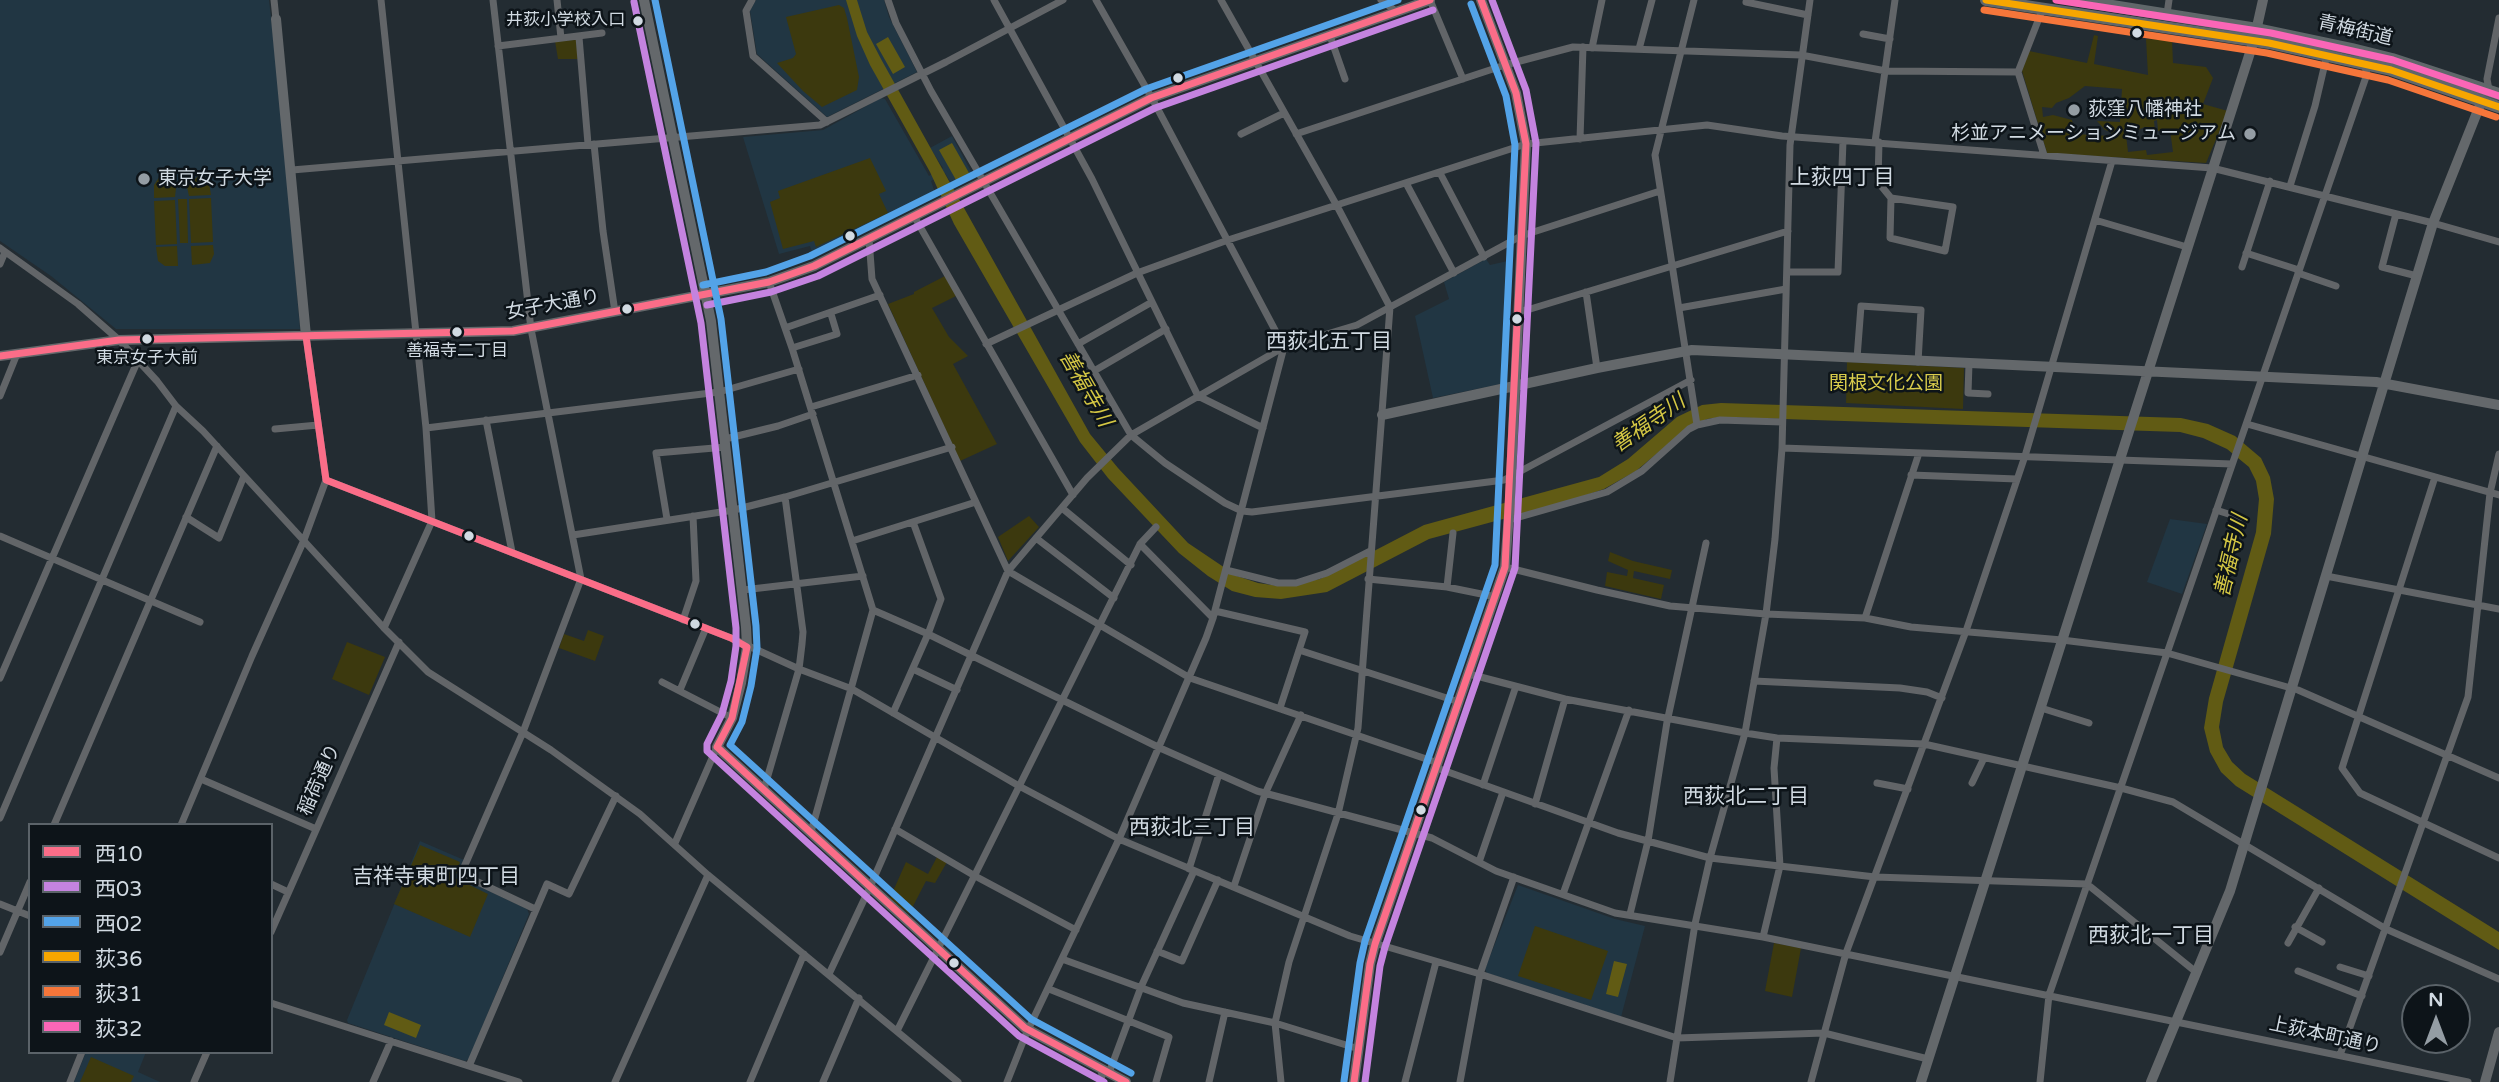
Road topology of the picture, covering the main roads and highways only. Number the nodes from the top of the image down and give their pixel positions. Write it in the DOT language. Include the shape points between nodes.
graph roads {
  1 [pos="1986,0"];
  2 [pos="2075,0"];
  3 [pos="2255,34"];
  4 [pos="2490,95"];
  5 [pos="2499,107"];
  1 -- 3 [label="main road, 青梅街道"];
  2 -- 3 [label="main road, 青梅街道"];
  3 -- 4 [label="main road, 青梅街道"];
  3 -- 4 [label="main road, 青梅街道" via="2392,59"];
  4 -- 5 [label="main road, 青梅街道"];
}
